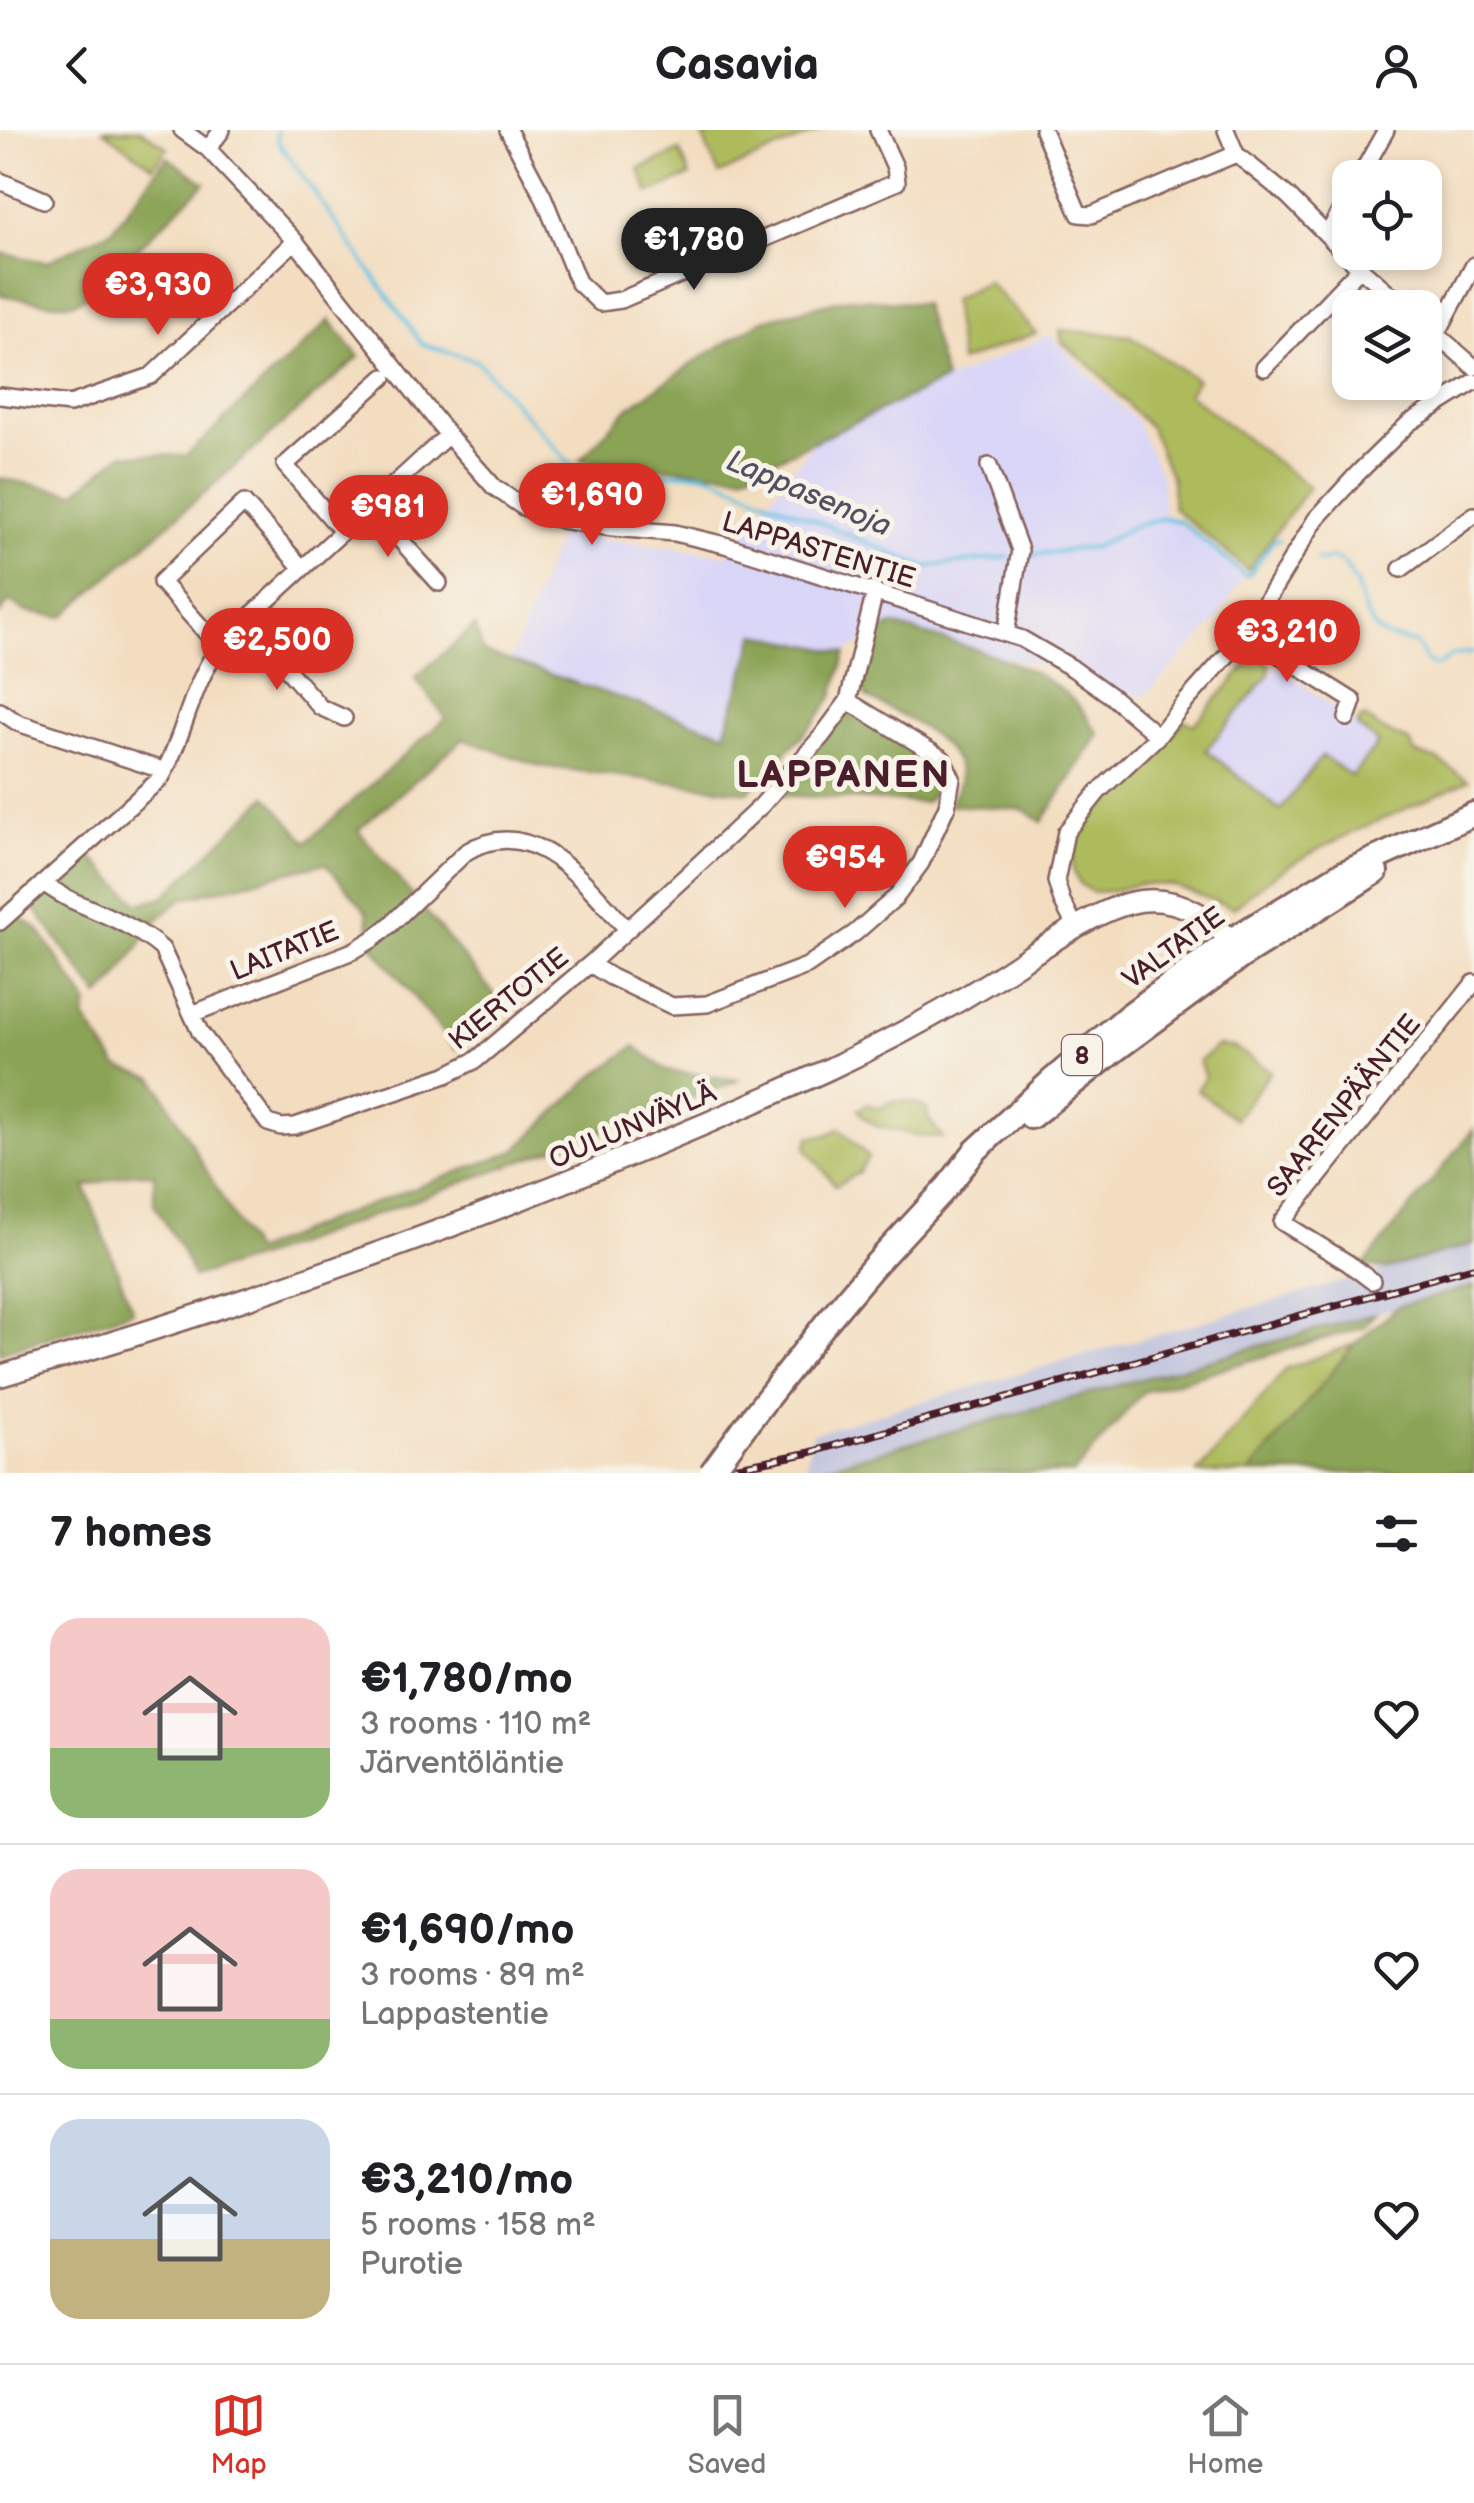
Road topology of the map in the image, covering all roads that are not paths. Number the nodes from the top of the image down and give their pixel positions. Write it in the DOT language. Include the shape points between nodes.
graph roads {
  1 [pos="182,130"];
  2 [pos="222,130"];
  3 [pos="508,130"];
  4 [pos="878,130"];
  5 [pos="1043,130"];
  6 [pos="1226,130"];
  7 [pos="1386,130"];
  8 [pos="208,150"];
  9 [pos="1236,154"];
  10 [pos="1369,160"];
  11 [pos="0,181"];
  12 [pos="44,200"];
  13 [pos="1332,225"];
  14 [pos="1327,234"];
  15 [pos="1332,239"];
  16 [pos="294,240"];
  17 [pos="1474,265"];
  18 [pos="1358,270"];
  19 [pos="1362,270"];
  20 [pos="1385,290"];
  21 [pos="1442,313"];
  22 [pos="1442,339"];
  23 [pos="1474,367"];
  24 [pos="1264,368"];
  25 [pos="384,378"];
  26 [pos="1474,382"];
  27 [pos="0,396"];
  28 [pos="448,435"];
  29 [pos="989,466"];
  30 [pos="370,506"];
  31 [pos="1474,515"];
  32 [pos="342,531"];
  33 [pos="302,568"];
  34 [pos="1402,568"];
  35 [pos="439,584"];
  36 [pos="875,592"];
  37 [pos="244,621"];
  38 [pos="1006,634"];
  39 [pos="1246,634"];
  40 [pos="219,647"];
  41 [pos="848,702"];
  42 [pos="0,710"];
  43 [pos="344,718"];
  44 [pos="1346,718"];
  45 [pos="1158,736"];
  46 [pos="165,771"];
  47 [pos="1474,815"];
  48 [pos="43,884"];
  49 [pos="0,922"];
  50 [pos="1076,928"];
  51 [pos="627,929"];
  52 [pos="1236,948"];
  53 [pos="590,964"];
  54 [pos="1474,983"];
  55 [pos="192,1014"];
  56 [pos="1372,1281"];
  57 [pos="0,1376"];
  58 [pos="711,1473"];
  1 -- 8 [label="street, LAPPASTENTIE"];
  2 -- 8 [label="street"];
  3 -- 4 [label="street" via="578,282 600,303 622,300 897,182"];
  5 -- 9 [label="street" via="1079,214 1092,215"];
  6 -- 9 [label="street"];
  7 -- 10 [label="street"];
  8 -- 16 [label="street, LAPPASTENTIE"];
  9 -- 14 [label="street"];
  11 -- 12 [label="street"];
  13 -- 14 [label="street"];
  14 -- 15 [label="street"];
  16 -- 27 [label="street" via="151,376 70,404"];
  16 -- 28 [label="street, LAPPASTENTIE"];
  17 -- 21 [label="street"];
  18 -- 24 [label="street"];
  19 -- 20 [label="street"];
  22 -- 23 [label="street"];
  25 -- 32 [label="street" via="284,465"];
  26 -- 39 [label="street" via="1410,424 1359,472 1316,520"];
  28 -- 30 [label="street"];
  28 -- 36 [label="street, LAPPASTENTIE" via="494,487 523,507 561,520 726,545"];
  29 -- 38 [label="street" via="1020,550"];
  30 -- 32 [label="street"];
  30 -- 35 [label="street"];
  31 -- 34 [label="street"];
  32 -- 33 [label="street"];
  33 -- 37 [label="street"];
  33 -- 40 [label="street" via="244,503 161,582"];
  36 -- 38 [label="street, LAPPASTENTIE"];
  36 -- 41 [label="street, KIERTOTIE"];
  37 -- 40 [label="street"];
  37 -- 43 [label="street" via="320,708"];
  38 -- 45 [label="street, LAPPASTENTIE" via="1072,668"];
  39 -- 44 [label="street" via="1353,701"];
  39 -- 45 [label="street"];
  40 -- 46 [label="street"];
  41 -- 51 [label="street, KIERTOTIE" via="761,806"];
  41 -- 53 [label="street" via="943,759 952,778 921,863 896,896 807,966 707,1004 672,1006"];
  42 -- 46 [label="street" via="18,723"];
  45 -- 50 [label="street" via="1066,832 1056,881"];
  46 -- 48 [label="street"];
  47 -- 52 [label="highway, VALTATIE / 8" via="1339,875"];
  48 -- 49 [label="street"];
  48 -- 55 [label="street, KIERTOTIE" via="154,941"];
  50 -- 52 [label="main road, OULUNVÄYLÄ" via="1118,906 1156,900 1202,915"];
  50 -- 57 [label="main road, OULUNVÄYLÄ" via="894,1038 687,1134 364,1258"];
  51 -- 53 [label="street, KIERTOTIE"];
  51 -- 55 [label="street, LAITATIE" via="558,858 495,840 466,852 374,939"];
  52 -- 58 [label="highway, VALTATIE / 8, bridge" via="1130,1015 975,1151 838,1308"];
  53 -- 55 [label="street, KIERTOTIE" via="462,1068 282,1128 268,1123"];
  54 -- 56 [label="street, SAARENPÄÄNTIE" via="1282,1222"];
}
